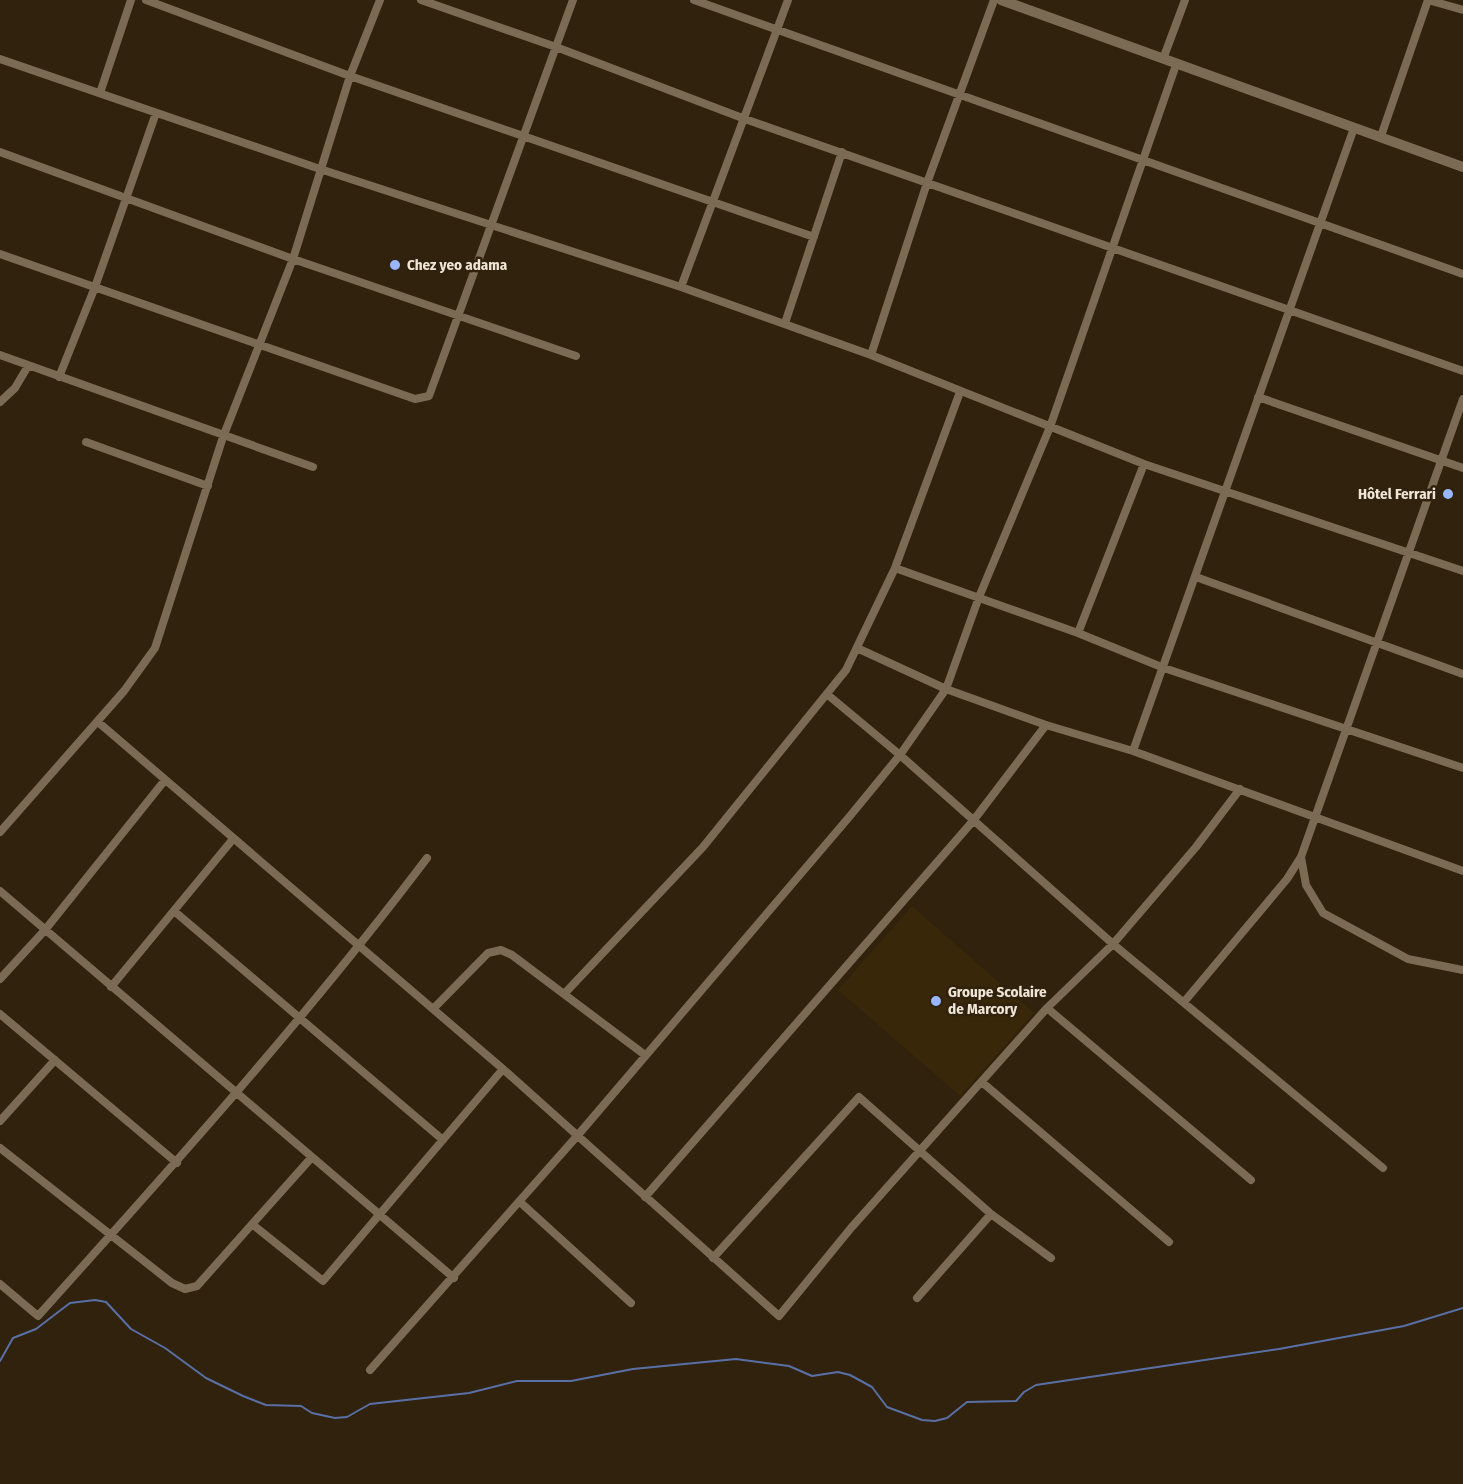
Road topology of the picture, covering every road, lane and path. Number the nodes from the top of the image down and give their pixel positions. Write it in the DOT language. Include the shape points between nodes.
graph roads {
  1 [pos="131,0"];
  2 [pos="146,0"];
  3 [pos="380,0"];
  4 [pos="421,0"];
  5 [pos="573,0"];
  6 [pos="694,0"];
  7 [pos="788,0"];
  8 [pos="993,0"];
  9 [pos="1001,0"];
  10 [pos="1185,0"];
  11 [pos="1428,0"];
  12 [pos="1463,10"];
  13 [pos="777,29"];
  14 [pos="556,47"];
  15 [pos="0,59"];
  16 [pos="1163,59"];
  17 [pos="1176,65"];
  18 [pos="350,75"];
  19 [pos="100,93"];
  20 [pos="959,94"];
  21 [pos="156,113"];
  22 [pos="745,119"];
  23 [pos="1354,128"];
  24 [pos="523,134"];
  25 [pos="1381,136"];
  26 [pos="0,152"];
  27 [pos="842,152"];
  28 [pos="1145,161"];
  29 [pos="1462,166"];
  30 [pos="320,169"];
  31 [pos="927,183"];
  32 [pos="126,196"];
  33 [pos="714,202"];
  34 [pos="1319,224"];
  35 [pos="491,226"];
  36 [pos="814,237"];
  37 [pos="1113,249"];
  38 [pos="0,254"];
  39 [pos="293,259"];
  40 [pos="1463,274"];
  41 [pos="94,287"];
  42 [pos="681,287"];
  43 [pos="1288,311"];
  44 [pos="458,314"];
  45 [pos="785,323"];
  46 [pos="260,345"];
  47 [pos="0,355"];
  48 [pos="871,355"];
  49 [pos="576,356"];
  50 [pos="28,366"];
  51 [pos="1463,371"];
  52 [pos="59,377"];
  53 [pos="960,392"];
  54 [pos="1258,397"];
  55 [pos="1463,399"];
  56 [pos="0,402"];
  57 [pos="1050,427"];
  58 [pos="224,438"];
  59 [pos="86,442"];
  60 [pos="1441,460"];
  61 [pos="1144,464"];
  62 [pos="313,468"];
  63 [pos="1463,468"];
  64 [pos="208,486"];
  65 [pos="1226,490"];
  66 [pos="1408,552"];
  67 [pos="895,568"];
  68 [pos="1463,571"];
  69 [pos="1196,577"];
  70 [pos="980,597"];
  71 [pos="1078,633"];
  72 [pos="1376,643"];
  73 [pos="857,648"];
  74 [pos="1164,668"];
  75 [pos="1463,674"];
  76 [pos="946,689"];
  77 [pos="828,695"];
  78 [pos="98,722"];
  79 [pos="1046,725"];
  80 [pos="1347,730"];
  81 [pos="1133,751"];
  82 [pos="900,755"];
  83 [pos="1463,768"];
  84 [pos="165,780"];
  85 [pos="1240,789"];
  86 [pos="1315,817"];
  87 [pos="973,821"];
  88 [pos="0,832"];
  89 [pos="233,839"];
  90 [pos="1301,857"];
  91 [pos="427,858"];
  92 [pos="1463,871"];
  93 [pos="0,891"];
  94 [pos="174,911"];
  95 [pos="45,930"];
  96 [pos="1113,944"];
  97 [pos="359,948"];
  98 [pos="1463,970"];
  99 [pos="0,979"];
  100 [pos="111,987"];
  101 [pos="565,993"];
  102 [pos="1184,1002"];
  103 [pos="1047,1008"];
  104 [pos="433,1009"];
  105 [pos="0,1014"];
  106 [pos="300,1019"];
  107 [pos="645,1055"];
  108 [pos="55,1060"];
  109 [pos="503,1069"];
  110 [pos="983,1083"];
  111 [pos="236,1092"];
  112 [pos="0,1121"];
  113 [pos="578,1136"];
  114 [pos="443,1140"];
  115 [pos="0,1148"];
  116 [pos="921,1151"];
  117 [pos="312,1157"];
  118 [pos="177,1163"];
  119 [pos="1383,1168"];
  120 [pos="1251,1180"];
  121 [pos="645,1197"];
  122 [pos="520,1202"];
  123 [pos="992,1214"];
  124 [pos="380,1215"];
  125 [pos="252,1224"];
  126 [pos="110,1236"];
  127 [pos="1169,1242"];
  128 [pos="713,1258"];
  129 [pos="1051,1258"];
  130 [pos="454,1278"];
  131 [pos="0,1284"];
  132 [pos="917,1298"];
  133 [pos="631,1303"];
  134 [pos="370,1370"];
  1 -- 19 [label="street"];
  2 -- 18 [label="street"];
  3 -- 18 [label="street"];
  4 -- 14 [label="street"];
  5 -- 14 [label="street"];
  6 -- 13 [label="street"];
  7 -- 13 [label="street"];
  8 -- 20 [label="street"];
  9 -- 16 [label="street"];
  10 -- 16 [label="street"];
  11 -- 12 [label="street"];
  11 -- 25 [label="street"];
  13 -- 20 [label="street"];
  13 -- 22 [label="street"];
  14 -- 22 [label="street"];
  14 -- 24 [label="street"];
  15 -- 19 [label="street"];
  16 -- 17 [label="street"];
  17 -- 23 [label="street"];
  17 -- 28 [label="street"];
  18 -- 24 [label="street"];
  18 -- 30 [label="street"];
  19 -- 21 [label="street"];
  20 -- 28 [label="street"];
  20 -- 31 [label="street"];
  21 -- 30 [label="street"];
  21 -- 32 [label="street"];
  22 -- 27 [label="street"];
  22 -- 33 [label="street"];
  23 -- 25 [label="street"];
  23 -- 34 [label="street"];
  24 -- 33 [label="street"];
  24 -- 35 [label="street"];
  25 -- 29 [label="street"];
  26 -- 32 [label="street"];
  27 -- 31 [label="street"];
  27 -- 36 [label="street"];
  28 -- 34 [label="street"];
  28 -- 37 [label="street"];
  30 -- 35 [label="street"];
  30 -- 39 [label="street"];
  31 -- 37 [label="street"];
  31 -- 48 [label="street"];
  32 -- 39 [label="street"];
  32 -- 41 [label="street"];
  33 -- 36 [label="street"];
  33 -- 42 [label="street"];
  34 -- 40 [label="street"];
  34 -- 43 [label="street"];
  35 -- 42 [label="street"];
  35 -- 44 [label="street"];
  36 -- 45 [label="street"];
  37 -- 43 [label="street"];
  37 -- 57 [label="street"];
  38 -- 41 [label="street"];
  39 -- 44 [label="street"];
  39 -- 46 [label="street"];
  41 -- 46 [label="street"];
  41 -- 52 [label="street"];
  42 -- 45 [label="street"];
  43 -- 51 [label="street"];
  43 -- 54 [label="street"];
  44 -- 46 [label="street" via="429,396 423,399"];
  44 -- 49 [label="street"];
  45 -- 48 [label="street"];
  46 -- 58 [label="street"];
  47 -- 50 [label="street"];
  48 -- 53 [label="street"];
  50 -- 52 [label="street"];
  50 -- 56 [label="street" via="15,388"];
  52 -- 58 [label="street"];
  53 -- 57 [label="street"];
  53 -- 67 [label="street"];
  54 -- 60 [label="street"];
  54 -- 65 [label="street"];
  55 -- 60 [label="street"];
  57 -- 61 [label="street"];
  57 -- 70 [label="street"];
  58 -- 62 [label="street"];
  58 -- 64 [label="street"];
  59 -- 64 [label="street"];
  60 -- 63 [label="street"];
  60 -- 66 [label="street"];
  61 -- 65 [label="street"];
  61 -- 71 [label="street"];
  64 -- 78 [label="street" via="155,648"];
  65 -- 66 [label="street"];
  65 -- 69 [label="street"];
  66 -- 68 [label="street"];
  66 -- 72 [label="street"];
  67 -- 70 [label="street"];
  67 -- 73 [label="street"];
  69 -- 72 [label="street"];
  69 -- 74 [label="street"];
  70 -- 71 [label="street"];
  70 -- 76 [label="street"];
  71 -- 74 [label="street"];
  72 -- 75 [label="street"];
  72 -- 80 [label="street"];
  73 -- 76 [label="street"];
  73 -- 77 [label="street"];
  74 -- 80 [label="street"];
  74 -- 81 [label="street"];
  76 -- 79 [label="street"];
  76 -- 82 [label="street"];
  77 -- 82 [label="street"];
  77 -- 101 [label="street" via="703,847"];
  78 -- 84 [label="street"];
  78 -- 88 [label="street"];
  79 -- 81 [label="street"];
  79 -- 87 [label="street"];
  80 -- 83 [label="street"];
  80 -- 86 [label="street"];
  81 -- 85 [label="street"];
  82 -- 87 [label="street"];
  82 -- 107 [label="street"];
  84 -- 89 [label="street"];
  84 -- 95 [label="street"];
  85 -- 86 [label="street"];
  85 -- 96 [label="street"];
  86 -- 90 [label="street"];
  86 -- 92 [label="street"];
  87 -- 96 [label="street"];
  87 -- 121 [label="street"];
  89 -- 94 [label="street"];
  89 -- 97 [label="street"];
  90 -- 98 [label="street" via="1306,885 1323,912 1408,959"];
  90 -- 102 [label="street"];
  91 -- 97 [label="street"];
  93 -- 95 [label="street"];
  94 -- 100 [label="street"];
  94 -- 106 [label="street"];
  95 -- 99 [label="street"];
  95 -- 100 [label="street"];
  96 -- 102 [label="street"];
  96 -- 103 [label="street"];
  97 -- 104 [label="street"];
  97 -- 106 [label="street"];
  100 -- 111 [label="street"];
  101 -- 104 [label="street" via="501,950 488,953"];
  101 -- 107 [label="street"];
  102 -- 119 [label="street"];
  103 -- 110 [label="street"];
  103 -- 120 [label="street"];
  104 -- 109 [label="street"];
  105 -- 108 [label="street"];
  106 -- 111 [label="street"];
  106 -- 114 [label="street"];
  107 -- 113 [label="street"];
  108 -- 112 [label="street"];
  108 -- 118 [label="street"];
  109 -- 113 [label="street"];
  109 -- 114 [label="street"];
  110 -- 116 [label="street"];
  110 -- 127 [label="street"];
  111 -- 117 [label="street"];
  111 -- 118 [label="street"];
  113 -- 121 [label="street"];
  113 -- 122 [label="street"];
  114 -- 124 [label="street"];
  115 -- 126 [label="street"];
  116 -- 123 [label="street"];
  116 -- 128 [label="street" via="859,1098"];
  116 -- 128 [label="street" via="779,1316"];
  117 -- 124 [label="street"];
  117 -- 125 [label="street"];
  118 -- 126 [label="street"];
  121 -- 128 [label="street"];
  122 -- 130 [label="street"];
  122 -- 133 [label="street"];
  123 -- 129 [label="street"];
  123 -- 132 [label="street"];
  124 -- 125 [label="street" via="323,1281"];
  124 -- 130 [label="street"];
  125 -- 126 [label="street" via="197,1286 185,1289"];
  126 -- 131 [label="street" via="38,1316"];
  130 -- 134 [label="street"];
}
